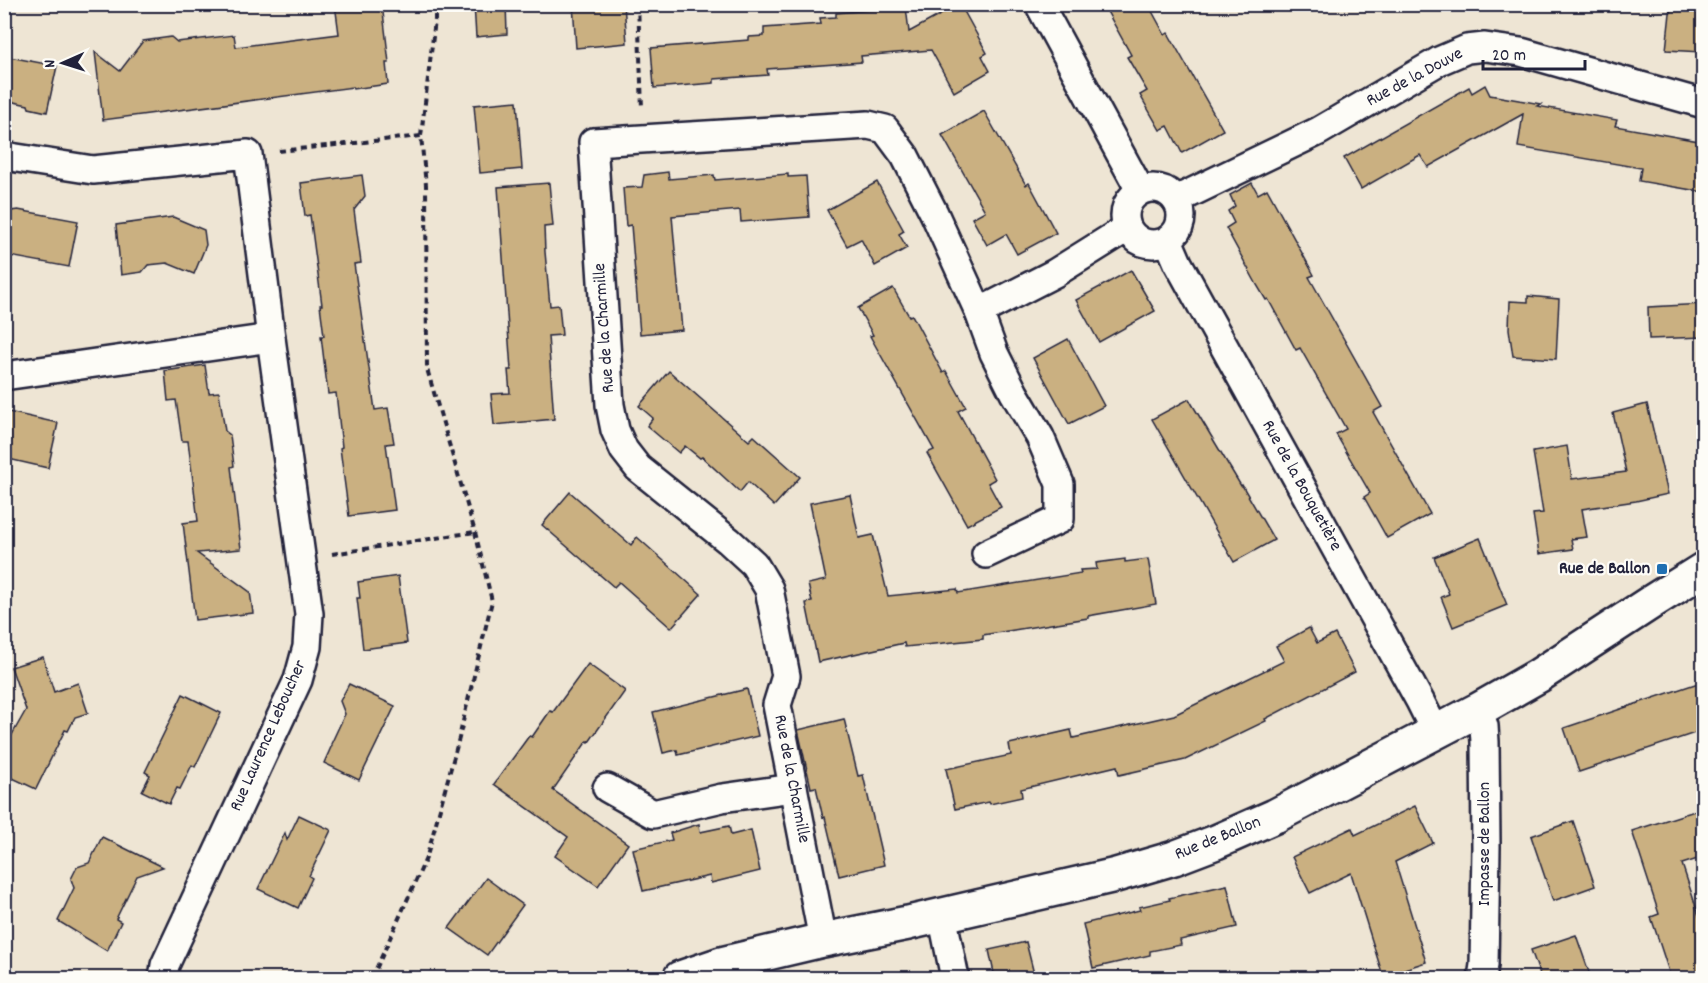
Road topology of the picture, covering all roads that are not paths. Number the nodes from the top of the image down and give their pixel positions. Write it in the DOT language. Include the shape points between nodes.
graph roads {
  1 [pos="1039,4"];
  2 [pos="1704,104"];
  3 [pos="4,156"];
  4 [pos="1140,190"];
  5 [pos="1176,200"];
  6 [pos="1127,228"];
  7 [pos="1167,240"];
  8 [pos="979,312"];
  9 [pos="271,338"];
  10 [pos="4,376"];
  11 [pos="986,554"];
  12 [pos="1704,569"];
  13 [pos="1478,710"];
  14 [pos="1435,731"];
  15 [pos="607,788"];
  16 [pos="793,788"];
  17 [pos="942,915"];
  18 [pos="823,940"];
  19 [pos="163,978"];
  20 [pos="680,978"];
  21 [pos="955,978"];
  22 [pos="1482,978"];
  1 -- 4 [label="street"];
  2 -- 5 [label="street, Rue de la Douve" via="1505,48 1467,49 1318,131"];
  3 -- 9 [label="street, Rue Laurence Leboucher" via="93,170 249,154"];
  4 -- 5 [label="street" via="1160,188"];
  4 -- 6 [label="street" via="1125,207"];
  5 -- 7 [label="street" via="1181,221 1176,233"];
  6 -- 7 [label="street" via="1144,243"];
  6 -- 8 [label="street" via="1055,273"];
  7 -- 14 [label="street, Rue de la Bouquetière"];
  8 -- 11 [label="street, Rue de la Charmille" via="994,353 1040,437 1060,484 1060,519"];
  8 -- 16 [label="street, Rue de la Charmille" via="905,156 885,129 868,125 593,142 610,405 615,430 638,468 754,564 769,589 786,676 777,705"];
  9 -- 10 [label="street"];
  9 -- 19 [label="street, Rue Laurence Leboucher" via="309,614 307,647 298,680 165,965"];
  12 -- 13 [label="street, Rue de Ballon"];
  13 -- 14 [label="street, Rue de Ballon"];
  13 -- 22 [label="street, Impasse de Ballon" via="1485,742"];
  14 -- 17 [label="street, Rue de Ballon" via="1275,816 1174,858"];
  15 -- 16 [label="street" via="652,814 722,798"];
  16 -- 18 [label="street, Rue de la Charmille"];
  17 -- 18 [label="street, Rue de Ballon"];
  17 -- 21 [label="street"];
  18 -- 20 [label="street, Rue de Ballon" via="721,964"];
}
